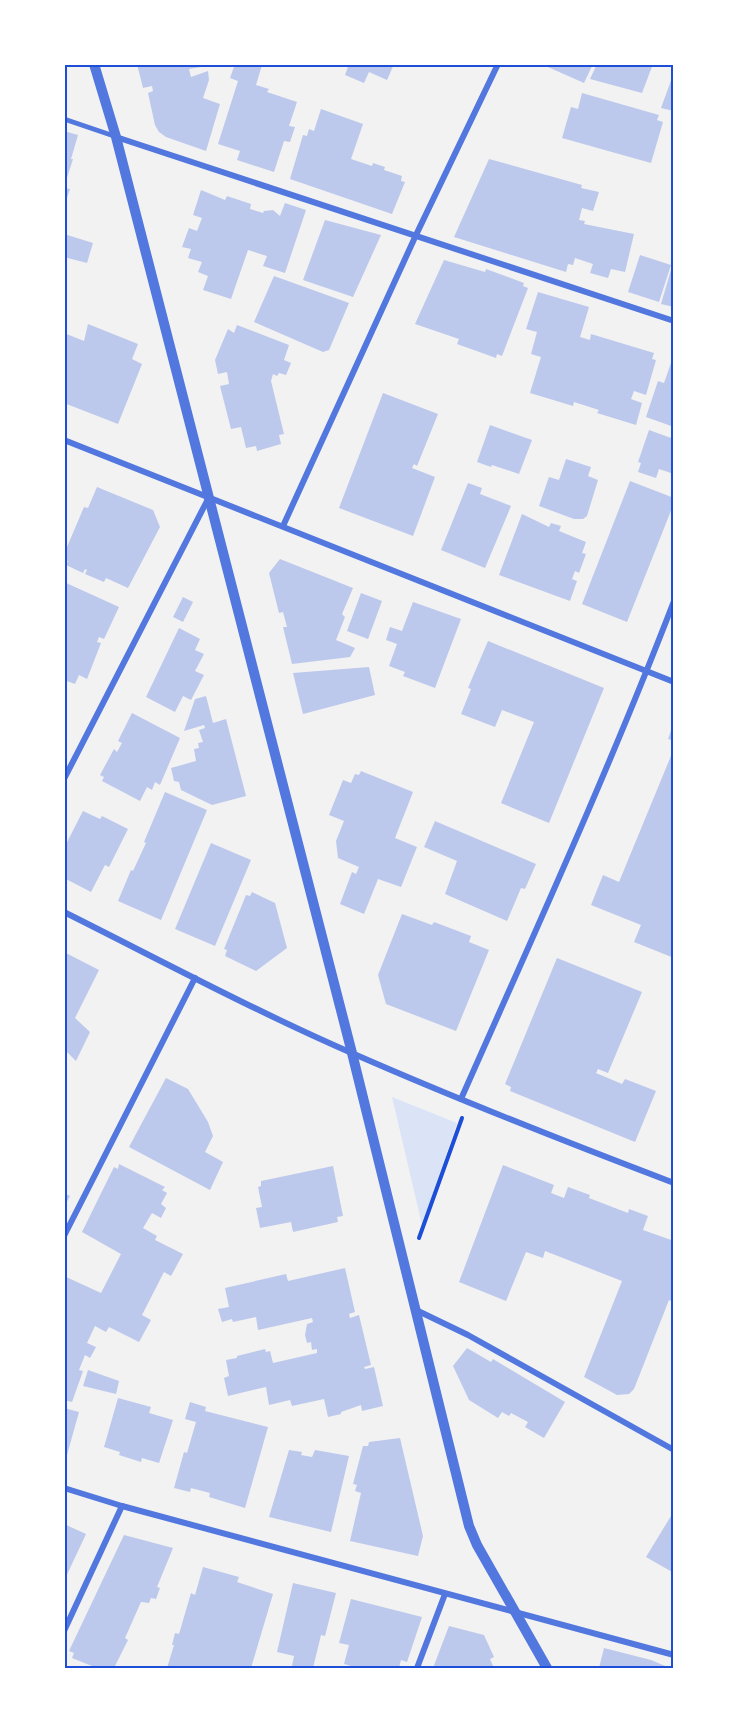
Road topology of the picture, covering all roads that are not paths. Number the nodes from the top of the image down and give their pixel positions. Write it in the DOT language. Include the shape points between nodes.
graph roads {
  1 [pos="94,64"];
  2 [pos="498,64"];
  3 [pos="64,119"];
  4 [pos="116,137"];
  5 [pos="416,235"];
  6 [pos="674,321"];
  7 [pos="64,440"];
  8 [pos="208,498"];
  9 [pos="283,526"];
  10 [pos="674,601"];
  11 [pos="646,672"];
  12 [pos="674,682"];
  13 [pos="64,779"];
  14 [pos="64,912"];
  15 [pos="195,978"];
  16 [pos="352,1053"];
  17 [pos="464,1101"];
  18 [pos="674,1183"];
  19 [pos="64,1236"];
  20 [pos="415,1310"];
  21 [pos="674,1450"];
  22 [pos="64,1488"];
  23 [pos="122,1506"];
  24 [pos="445,1594"];
  25 [pos="517,1612"];
  26 [pos="64,1631"];
  27 [pos="674,1655"];
  28 [pos="417,1668"];
  29 [pos="547,1668"];
  1 -- 4 [label="street"];
  2 -- 5 [label="street"];
  3 -- 4 [label="street"];
  4 -- 5 [label="street"];
  4 -- 8 [label="street"];
  5 -- 6 [label="street"];
  5 -- 9 [label="street"];
  7 -- 8 [label="street"];
  8 -- 9 [label="street"];
  8 -- 13 [label="street"];
  8 -- 16 [label="street"];
  9 -- 11 [label="street"];
  10 -- 11 [label="street"];
  11 -- 12 [label="street"];
  11 -- 17 [label="street"];
  14 -- 15 [label="street"];
  15 -- 16 [label="street"];
  15 -- 19 [label="street"];
  16 -- 17 [label="street"];
  16 -- 20 [label="street"];
  17 -- 18 [label="street"];
  20 -- 21 [label="street" via="468,1335"];
  20 -- 25 [label="street" via="469,1526"];
  22 -- 23 [label="street"];
  23 -- 24 [label="street"];
  23 -- 26 [label="street"];
  24 -- 25 [label="street"];
  24 -- 28 [label="street"];
  25 -- 27 [label="street"];
  25 -- 29 [label="street"];
}
